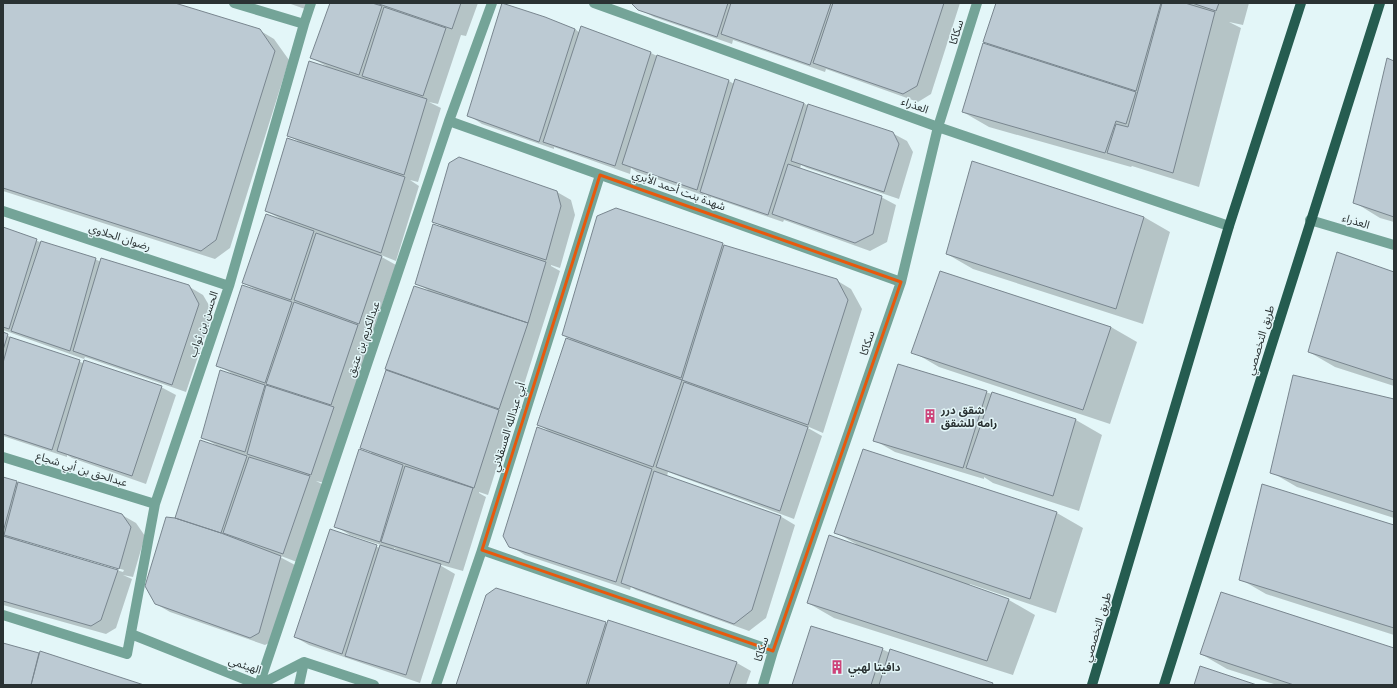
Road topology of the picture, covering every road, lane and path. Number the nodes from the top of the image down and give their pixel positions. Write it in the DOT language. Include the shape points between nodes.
graph roads {
  1 [pos="234,3"];
  2 [pos="311,3"];
  3 [pos="492,3"];
  4 [pos="595,3"];
  5 [pos="977,3"];
  6 [pos="1301,3"];
  7 [pos="1380,3"];
  8 [pos="304,24"];
  9 [pos="448,121"];
  10 [pos="938,127"];
  11 [pos="600,175"];
  12 [pos="3,211"];
  13 [pos="1310,220"];
  14 [pos="1229,226"];
  15 [pos="1394,245"];
  16 [pos="901,282"];
  17 [pos="229,286"];
  18 [pos="3,456"];
  19 [pos="155,504"];
  20 [pos="482,550"];
  21 [pos="3,615"];
  22 [pos="131,634"];
  23 [pos="773,651"];
  24 [pos="304,662"];
  25 [pos="259,685"];
  26 [pos="299,685"];
  27 [pos="374,685"];
  28 [pos="436,685"];
  29 [pos="763,685"];
  30 [pos="1092,685"];
  31 [pos="1164,685"];
  1 -- 8 [label="street"];
  2 -- 8 [label="street, الحسن بن ثواب"];
  3 -- 9 [label="street, عبدالكريم بن عتيق"];
  4 -- 10 [label="street, العذراء"];
  5 -- 10 [label="street, سكاكا"];
  6 -- 14 [label="main road, طريق التخصصي"];
  7 -- 13 [label="main road, طريق التخصصي"];
  8 -- 17 [label="street, الحسن بن ثواب"];
  9 -- 11 [label="street, شهدة بنت أحمد الأبري"];
  9 -- 25 [label="street, عبدالكريم بن عتيق"];
  10 -- 14 [label="street, العذراء"];
  10 -- 16 [label="street, سكاكا"];
  11 -- 16 [label="street, شهدة بنت أحمد الأبري"];
  11 -- 20 [label="street, أبي عبدالله العسقلاني"];
  12 -- 17 [label="street, رضوان الحلاوي"];
  13 -- 15 [label="street, العذراء"];
  13 -- 31 [label="main road, طريق التخصصي"];
  14 -- 30 [label="main road, طريق التخصصي"];
  16 -- 23 [label="street, سكاكا"];
  17 -- 19 [label="street, الحسن بن ثواب"];
  18 -- 19 [label="street, عبدالحق بن أبي شجاع"];
  19 -- 22 [label="street, الحسن بن ثواب"];
  20 -- 23 [label="street"];
  20 -- 28 [label="street, أبي عبدالله العسقلاني"];
  21 -- 22 [label="street, الحسن بن ثواب" via="127,654"];
  22 -- 25 [label="street, الهيثمي"];
  23 -- 29 [label="street, سكاكا"];
  24 -- 25 [label="street, الهيثمي"];
  24 -- 26 [label="street"];
  24 -- 27 [label="street"];
}
